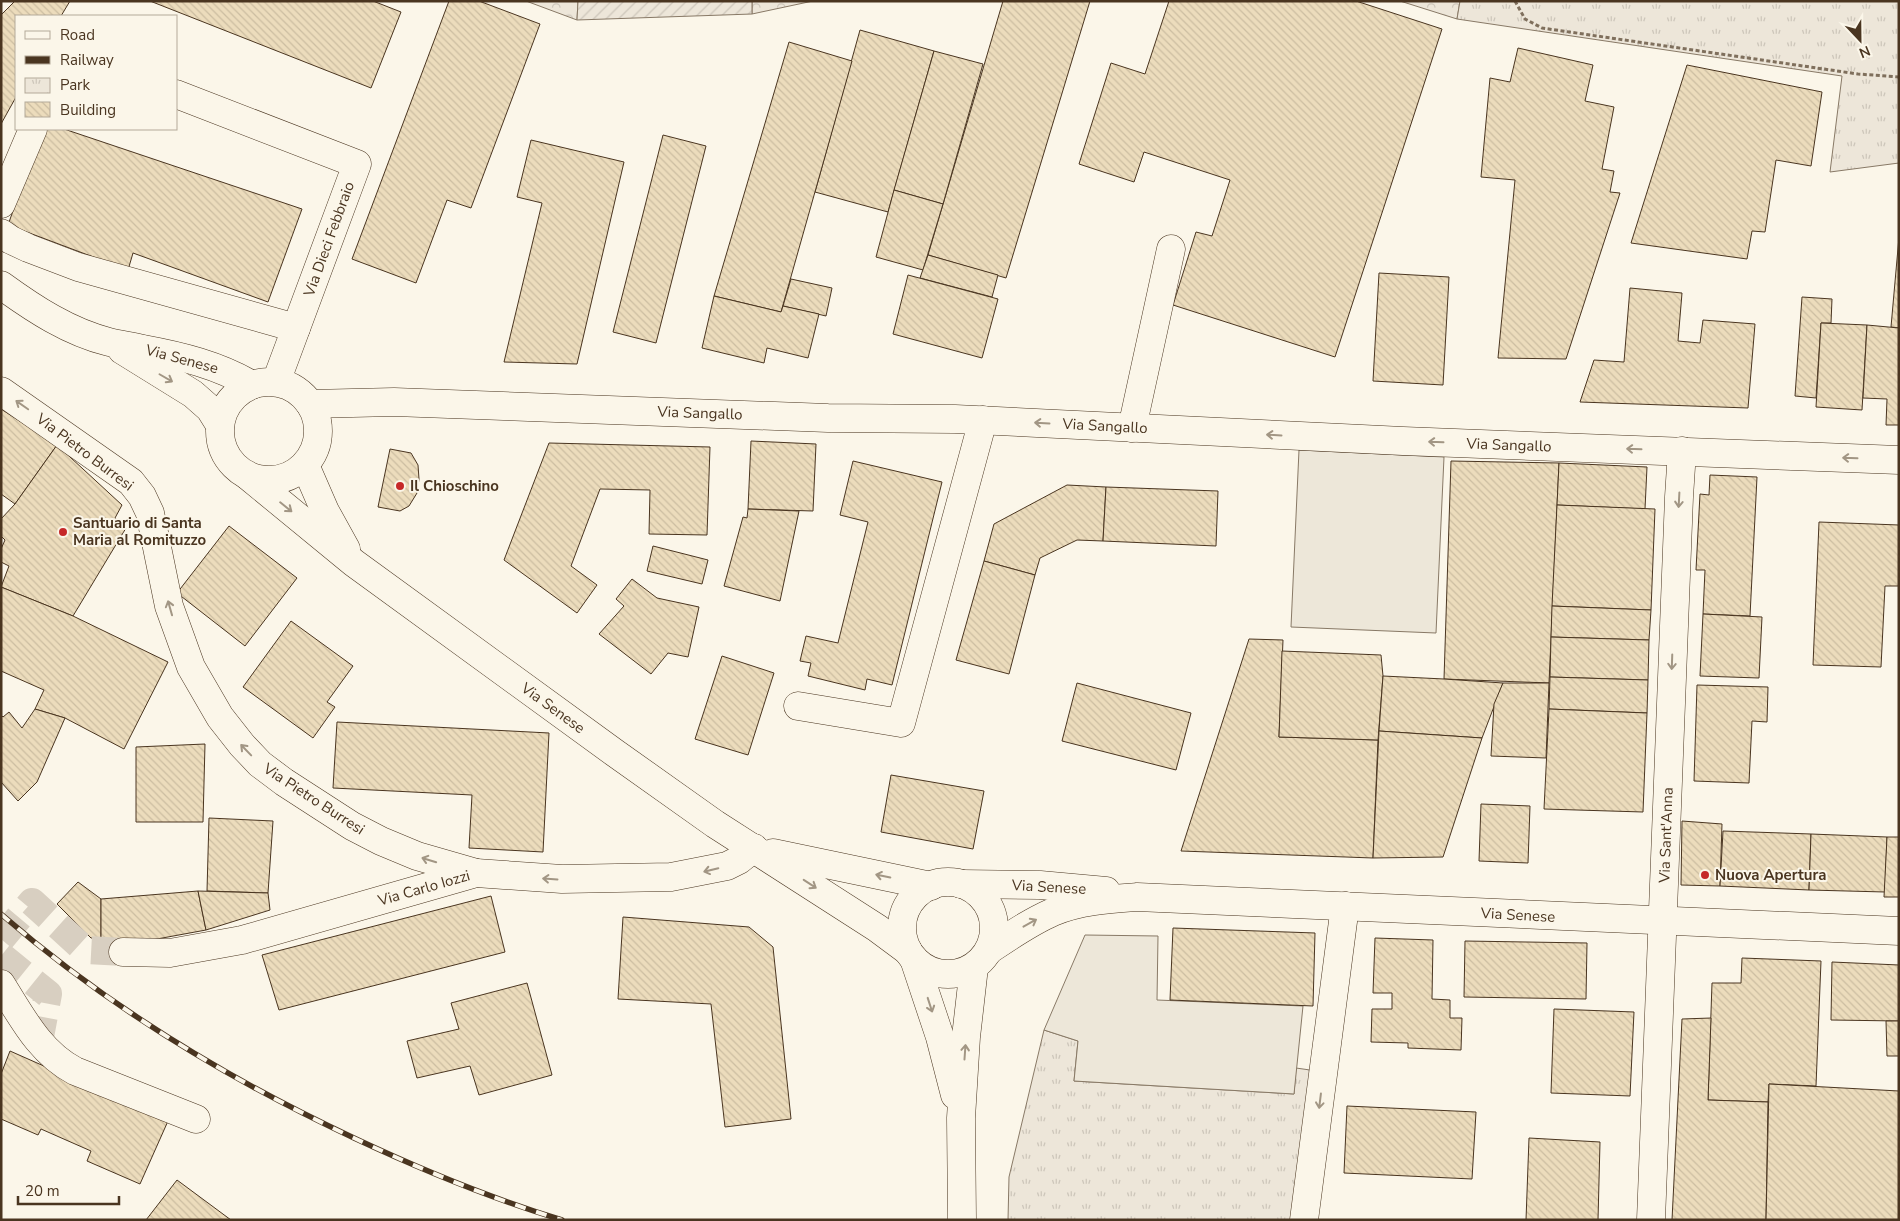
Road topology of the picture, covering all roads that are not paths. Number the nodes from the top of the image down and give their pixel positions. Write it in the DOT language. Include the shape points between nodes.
graph roads {
  1 [pos="178,95"];
  2 [pos="33,130"];
  3 [pos="1,204"];
  4 [pos="1,232"];
  5 [pos="1171,249"];
  6 [pos="1,285"];
  7 [pos="296,328"];
  8 [pos="110,343"];
  9 [pos="264,384"];
  10 [pos="1,391"];
  11 [pos="310,404"];
  12 [pos="983,420"];
  13 [pos="220,425"];
  14 [pos="1132,428"];
  15 [pos="1682,451"];
  16 [pos="1899,460"];
  17 [pos="305,465"];
  18 [pos="248,476"];
  19 [pos="354,563"];
  20 [pos="798,706"];
  21 [pos="754,848"];
  22 [pos="476,873"];
  23 [pos="961,884"];
  24 [pos="931,886"];
  25 [pos="1137,897"];
  26 [pos="1345,906"];
  27 [pos="1662,922"];
  28 [pos="1899,931"];
  29 [pos="123,952"];
  30 [pos="911,955"];
  31 [pos="982,958"];
  32 [pos="1,984"];
  33 [pos="961,1118"];
  34 [pos="196,1119"];
  35 [pos="962,1220"];
  36 [pos="1304,1220"];
  37 [pos="1651,1220"];
  1 -- 7 [label="street, Via Dieci Febbraio" via="357,164"];
  2 -- 3 [label="street"];
  4 -- 7 [label="street" via="28,248 78,267"];
  5 -- 14 [label="street"];
  6 -- 8 [label="street, Via Senese" via="43,313"];
  7 -- 9 [label="street, Via Dieci Febbraio"];
  8 -- 9 [label="street, Via Senese" via="205,364"];
  8 -- 13 [label="street, Via Senese, one-way" via="192,394 210,409"];
  9 -- 11 [label="street, Via Senese" via="289,387"];
  9 -- 13 [label="street, Via Senese" via="240,391 230,400"];
  22 -- 10 [label="street, Via Pietro Burresi, one-way" via="417,856 352,826 260,764 220,717 191,667 169,606 150,513 142,496 125,478"];
  11 -- 12 [label="street, Via Sangallo" via="401,402"];
  11 -- 17 [label="street" via="317,420 318,436 314,452"];
  14 -- 12 [label="street, Via Sangallo, one-way"];
  12 -- 20 [label="street" via="901,723"];
  13 -- 18 [label="street, Via Senese" via="220,441 225,456"];
  15 -- 14 [label="street, Via Sangallo, one-way"];
  16 -- 15 [label="street, Via Sangallo, one-way"];
  15 -- 27 [label="street, Via Sant'Anna, one-way"];
  17 -- 18 [label="street, Via Senese" via="278,480 263,481"];
  17 -- 19 [label="street, Via Senese" via="332,526"];
  18 -- 19 [label="street, Via Senese, one-way"];
  19 -- 21 [label="street, Via Senese" via="651,779"];
  21 -- 22 [label="street, Via Carlo Iozzi, one-way" via="727,866 672,877 562,880"];
  24 -- 21 [label="street, Via Senese, one-way"];
  21 -- 30 [label="street, Via Senese, one-way" via="877,928"];
  22 -- 29 [label="street, Via Carlo Iozzi" via="242,940 170,953"];
  23 -- 24 [label="street" via="946,882"];
  23 -- 25 [label="street, Via Senese" via="1071,887"];
  23 -- 31 [label="street" via="984,898 991,910 994,937"];
  24 -- 30 [label="street" via="908,906 903,921 903,936"];
  25 -- 26 [label="street, Via Senese"];
  31 -- 25 [label="street, Via Senese, one-way" via="1024,926 1066,907 1111,898"];
  26 -- 27 [label="street, Via Senese"];
  26 -- 36 [label="street, one-way"];
  27 -- 28 [label="street, Via Senese"];
  27 -- 37 [label="street, Via Sant'Anna"];
  30 -- 31 [label="street" via="924,968 949,974 962,972"];
  30 -- 33 [label="street, one-way" via="940,1037"];
  33 -- 31 [label="street, one-way" via="966,1037"];
  32 -- 34 [label="street" via="39,1042 62,1064"];
  33 -- 35 [label="street"];
}
